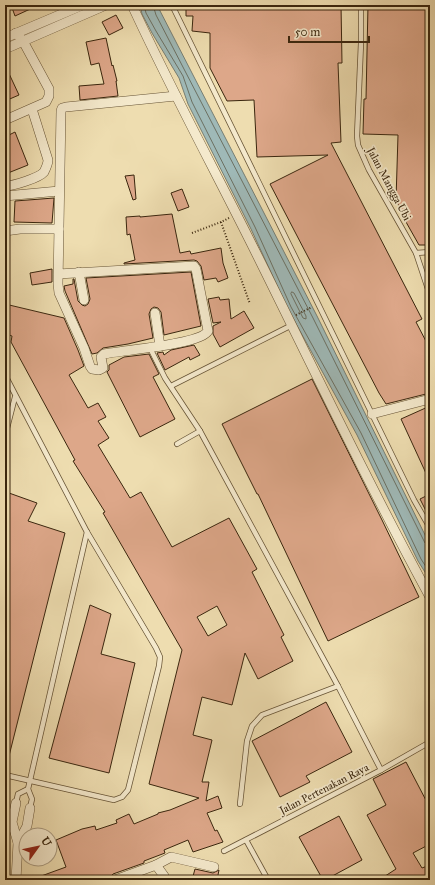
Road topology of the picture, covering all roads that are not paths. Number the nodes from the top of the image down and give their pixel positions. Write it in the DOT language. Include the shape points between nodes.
graph roads {
  1 [pos="83,5"];
  2 [pos="106,5"];
  3 [pos="132,5"];
  4 [pos="172,5"];
  5 [pos="361,5"];
  6 [pos="16,33"];
  7 [pos="5,38"];
  8 [pos="23,42"];
  9 [pos="5,49"];
  10 [pos="176,96"];
  11 [pos="32,109"];
  12 [pos="5,120"];
  13 [pos="5,186"];
  14 [pos="59,191"];
  15 [pos="5,196"];
  16 [pos="59,229"];
  17 [pos="5,231"];
  18 [pos="430,252"];
  19 [pos="416,253"];
  20 [pos="79,272"];
  21 [pos="58,274"];
  22 [pos="430,295"];
  23 [pos="84,300"];
  24 [pos="155,313"];
  25 [pos="292,325"];
  26 [pos="160,346"];
  27 [pos="150,348"];
  28 [pos="5,375"];
  29 [pos="171,386"];
  30 [pos="15,397"];
  31 [pos="430,400"];
  32 [pos="372,414"];
  33 [pos="200,431"];
  34 [pos="5,436"];
  35 [pos="177,444"];
  36 [pos="430,528"];
  37 [pos="87,532"];
  38 [pos="430,597"];
  39 [pos="338,686"];
  40 [pos="430,742"];
  41 [pos="381,770"];
  42 [pos="5,775"];
  43 [pos="30,781"];
  44 [pos="28,789"];
  45 [pos="16,803"];
  46 [pos="240,804"];
  47 [pos="30,808"];
  48 [pos="26,827"];
  49 [pos="246,840"];
  50 [pos="18,843"];
  51 [pos="224,851"];
  52 [pos="156,865"];
  53 [pos="214,867"];
  54 [pos="16,880"];
  55 [pos="115,880"];
  56 [pos="165,880"];
  57 [pos="268,880"];
  1 -- 6 [label="street"];
  2 -- 8 [label="street"];
  3 -- 10 [label="street"];
  4 -- 32 [label="lane"];
  5 -- 19 [label="lane, Jalan Mangga Ubi" via="358,145"];
  6 -- 7 [label="street"];
  6 -- 8 [label="street"];
  8 -- 9 [label="street"];
  8 -- 11 [label="street" via="50,92 46,102"];
  10 -- 14 [label="street" via="62,108"];
  10 -- 25 [label="street"];
  11 -- 12 [label="street"];
  11 -- 13 [label="street" via="48,163 40,175"];
  14 -- 15 [label="street"];
  14 -- 16 [label="street"];
  16 -- 17 [label="street"];
  16 -- 21 [label="street"];
  18 -- 19 [label="lane"];
  19 -- 22 [label="lane, Jalan Mangga Ubi"];
  20 -- 21 [label="street"];
  20 -- 23 [label="street"];
  20 -- 26 [label="street" via="196,267 208,331 198,338"];
  21 -- 27 [label="street" via="59,294 92,368 103,368 101,357 104,354"];
  24 -- 26 [label="street"];
  25 -- 29 [label="lane"];
  25 -- 38 [label="street"];
  26 -- 27 [label="street"];
  27 -- 29 [label="lane"];
  28 -- 30 [label="lane"];
  29 -- 33 [label="lane"];
  30 -- 34 [label="lane"];
  30 -- 37 [label="lane"];
  31 -- 32 [label="street"];
  32 -- 36 [label="lane"];
  33 -- 35 [label="lane"];
  33 -- 39 [label="lane"];
  37 -- 43 [label="lane"];
  37 -- 43 [label="lane" via="156,648 160,657 159,666 128,790 122,797 114,800"];
  39 -- 41 [label="lane"];
  39 -- 46 [label="lane" via="262,715 252,726 247,741"];
  40 -- 41 [label="lane, Jalan Pertenakan Raya"];
  41 -- 49 [label="lane, Jalan Pertenakan Raya"];
  42 -- 43 [label="lane"];
  43 -- 44 [label="lane"];
  44 -- 45 [label="lane" via="18,794"];
  44 -- 47 [label="lane" via="32,799"];
  45 -- 50 [label="street" via="12,822"];
  47 -- 48 [label="street"];
  49 -- 51 [label="lane, Jalan Pertenakan Raya"];
  49 -- 57 [label="lane"];
  50 -- 54 [label="street"];
  52 -- 53 [label="street" via="171,857"];
  52 -- 55 [label="street"];
  52 -- 56 [label="street"];
}
